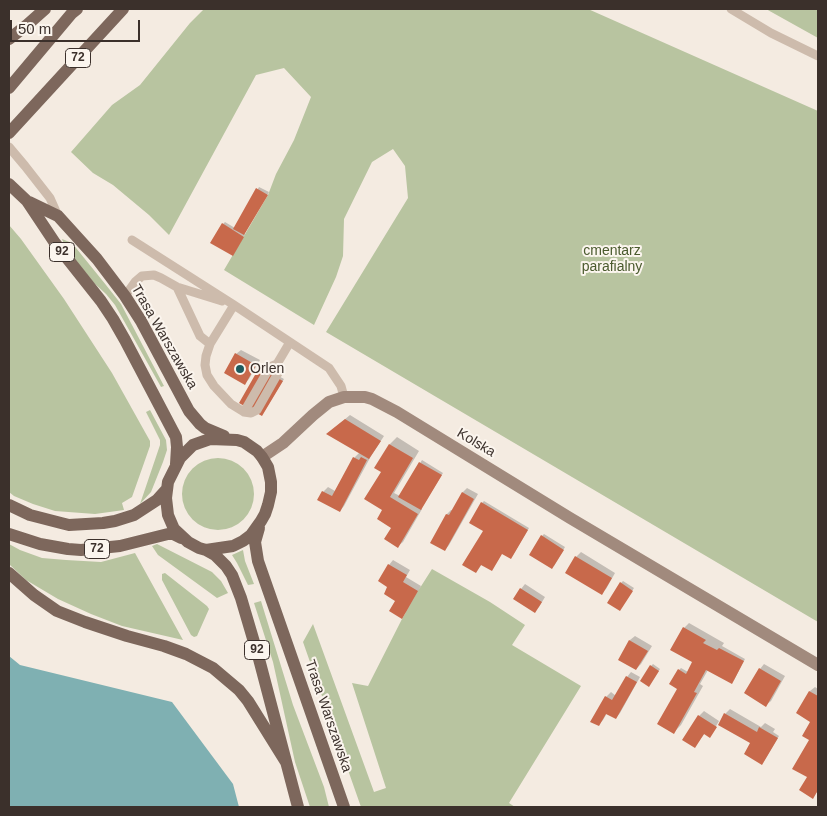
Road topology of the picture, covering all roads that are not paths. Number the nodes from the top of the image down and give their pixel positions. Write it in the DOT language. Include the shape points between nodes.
graph roads {
  1 [pos="45,9"];
  2 [pos="77,9"];
  3 [pos="123,9"];
  4 [pos="732,9"];
  5 [pos="9,39"];
  6 [pos="818,56"];
  7 [pos="9,88"];
  8 [pos="9,133"];
  9 [pos="9,147"];
  10 [pos="9,184"];
  11 [pos="27,200"];
  12 [pos="58,216"];
  13 [pos="132,240"];
  14 [pos="177,287"];
  15 [pos="125,296"];
  16 [pos="234,305"];
  17 [pos="290,342"];
  18 [pos="210,344"];
  19 [pos="344,397"];
  20 [pos="237,440"];
  21 [pos="262,457"];
  22 [pos="176,464"];
  23 [pos="166,490"];
  24 [pos="9,505"];
  25 [pos="261,521"];
  26 [pos="9,534"];
  27 [pos="184,539"];
  28 [pos="206,550"];
  29 [pos="9,573"];
  30 [pos="818,666"];
  31 [pos="286,762"];
  32 [pos="298,807"];
  33 [pos="344,807"];
  1 -- 5 [label="main road"];
  2 -- 7 [label="main road, 72"];
  3 -- 8 [label="main road, 72"];
  4 -- 6 [label="lane" via="771,34"];
  9 -- 12 [label="lane" via="50,198"];
  10 -- 11 [label="main road, Trasa Warszawska / 92"];
  11 -- 12 [label="main road, Trasa Warszawska / 92"];
  11 -- 22 [label="main road, Trasa Warszawska / 92" via="125,340 176,437"];
  12 -- 15 [label="main road, Trasa Warszawska / 92"];
  13 -- 16 [label="lane"];
  14 -- 15 [label="lane" via="147,274 135,282"];
  14 -- 16 [label="lane"];
  14 -- 18 [label="lane" via="200,336"];
  15 -- 20 [label="main road, Trasa Warszawska / 92" via="189,411 205,428"];
  16 -- 17 [label="lane"];
  16 -- 18 [label="lane"];
  17 -- 18 [label="lane" via="277,364 270,367 244,412 222,395 207,375 205,366"];
  17 -- 19 [label="lane" via="329,368"];
  19 -- 21 [label="street" via="324,405"];
  19 -- 30 [label="street, Kolska" via="365,397 397,412"];
  20 -- 21 [label="main road, 92" via="251,446"];
  20 -- 22 [label="main road, 92" via="210,439 193,445"];
  21 -- 25 [label="main road, 92" via="268,467 271,492"];
  22 -- 23 [label="main road, 92"];
  23 -- 24 [label="main road, 72" via="134,515 114,521 69,525 30,515"];
  23 -- 27 [label="main road, 92" via="169,519"];
  25 -- 28 [label="main road, 92" via="251,535 238,544"];
  25 -- 33 [label="main road, Trasa Warszawska / 92" via="255,542 256,553"];
  26 -- 27 [label="main road, 72" via="40,544 81,550 120,546 168,534"];
  27 -- 28 [label="main road, 92"];
  28 -- 31 [label="main road, 92" via="223,562 235,582"];
  29 -- 31 [label="main road" via="57,611 186,654 213,668 239,690"];
  31 -- 32 [label="main road, 92"];
}
